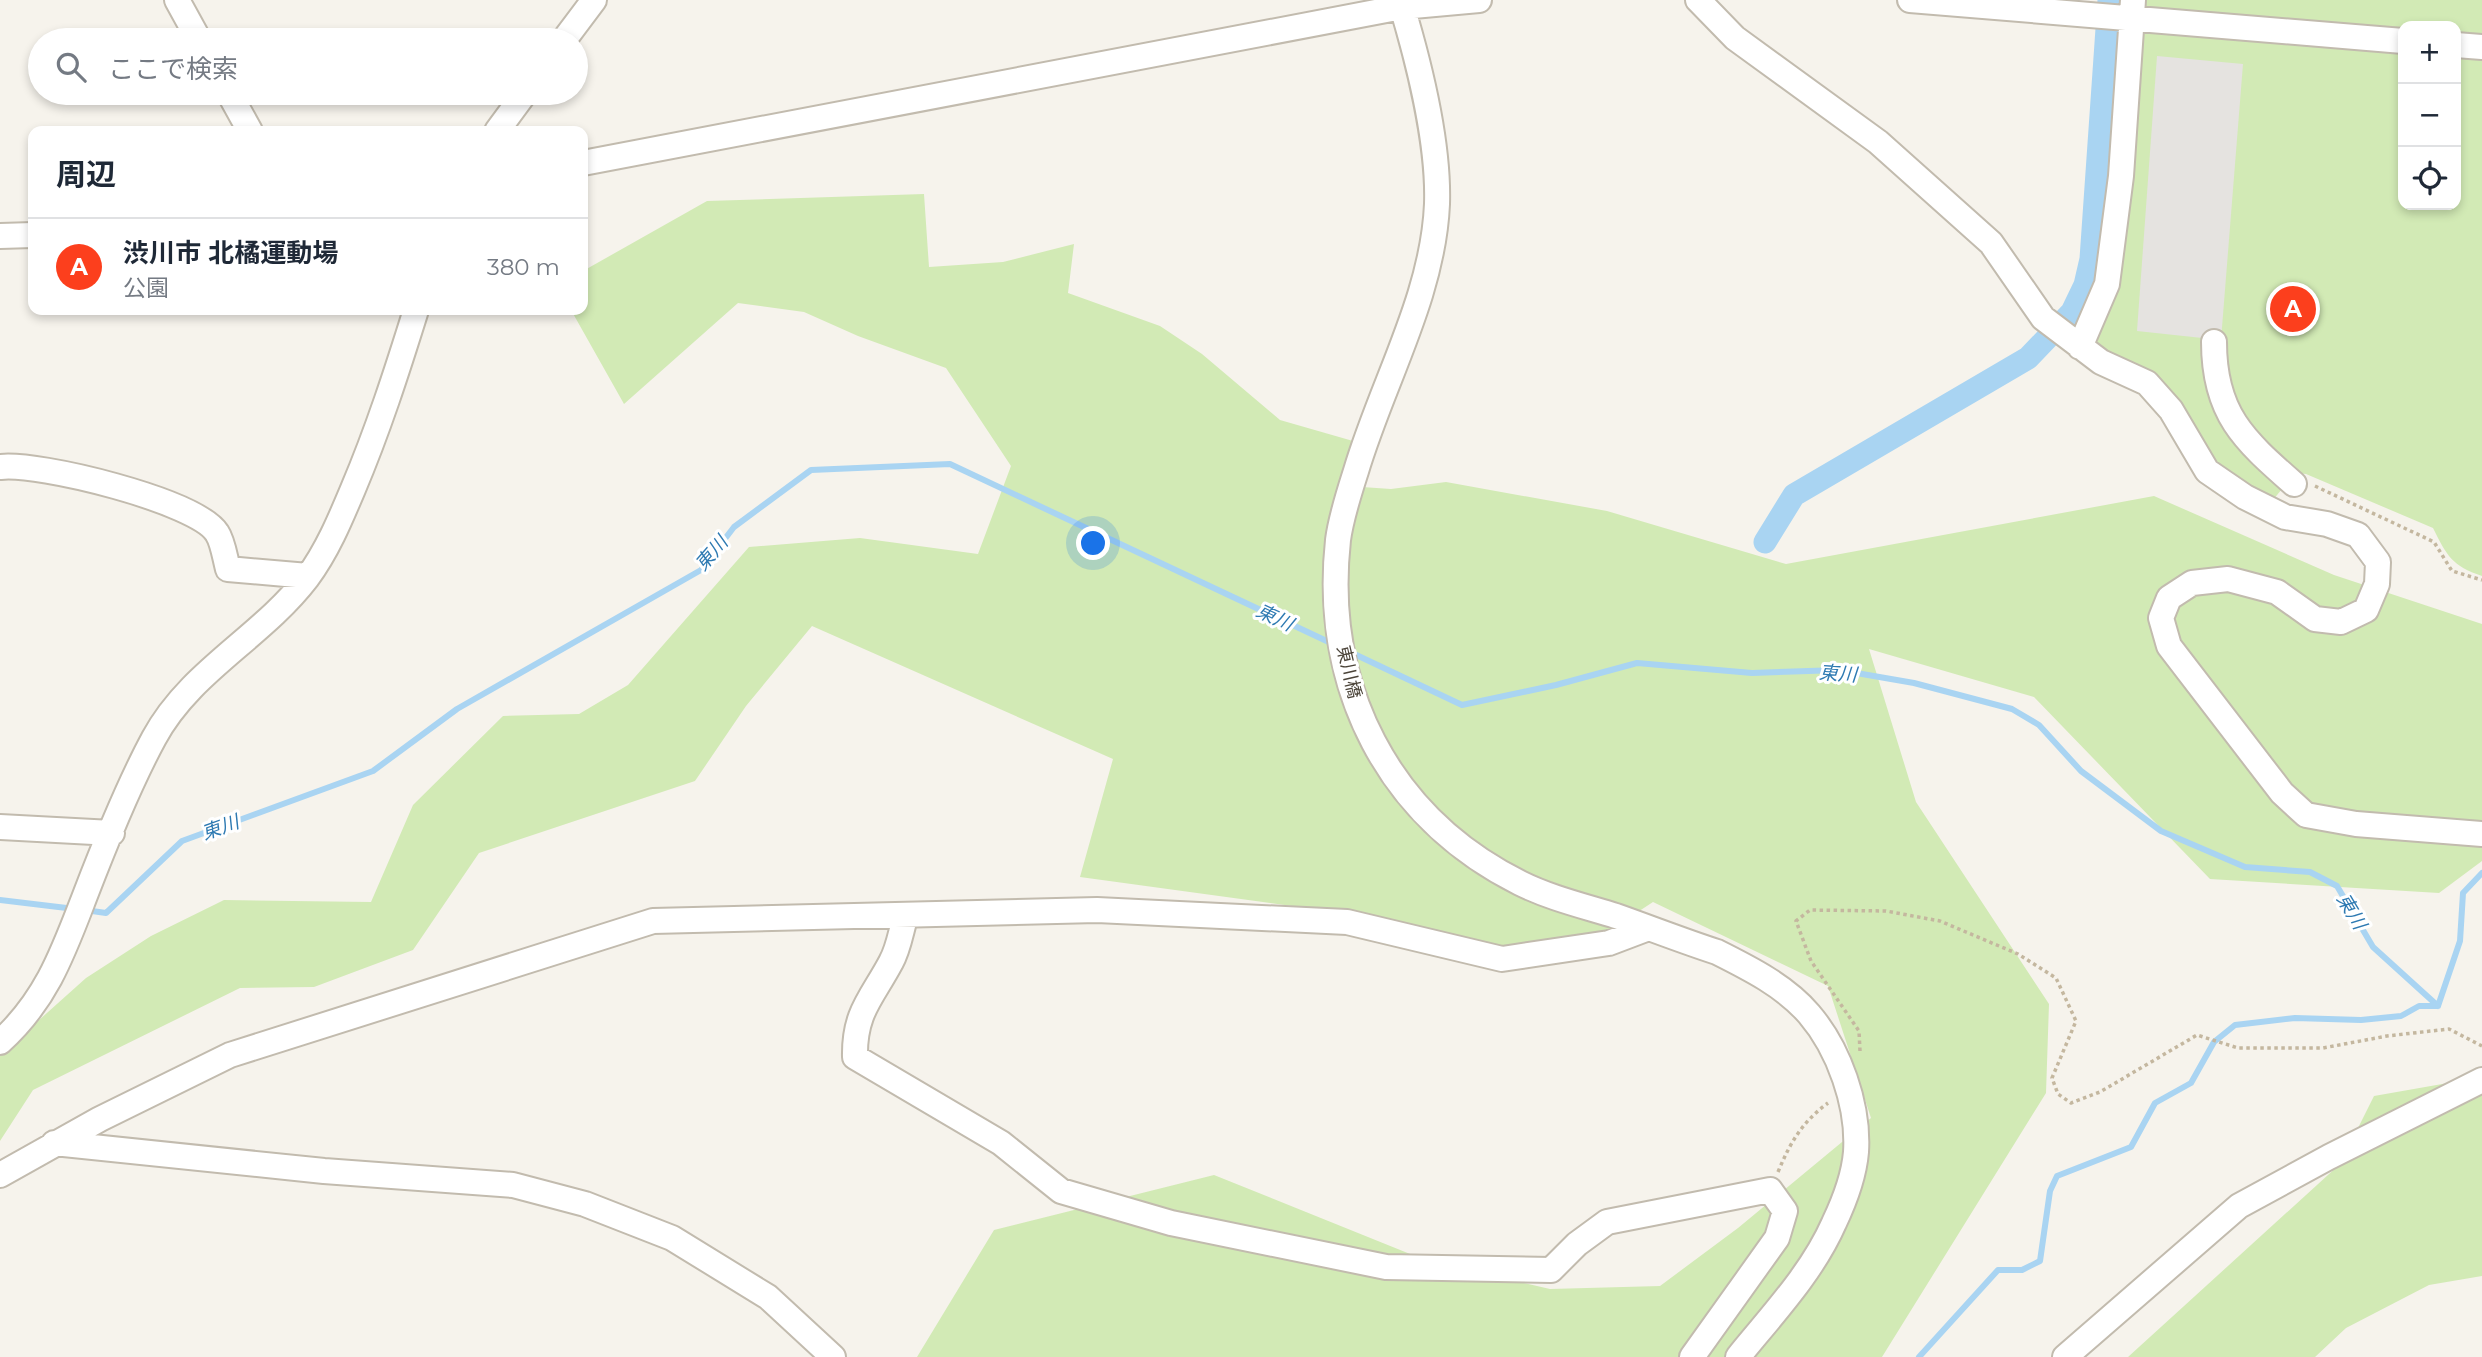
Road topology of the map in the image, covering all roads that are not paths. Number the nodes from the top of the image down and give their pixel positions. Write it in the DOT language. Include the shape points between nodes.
graph roads {
  1 [pos="177,0"];
  2 [pos="594,0"];
  3 [pos="1479,0"];
  4 [pos="1698,0"];
  5 [pos="1910,0"];
  6 [pos="1401,3"];
  7 [pos="2129,12"];
  8 [pos="192,28"];
  9 [pos="573,28"];
  10 [pos="2398,40"];
  11 [pos="2461,45"];
  12 [pos="2482,47"];
  13 [pos="236,105"];
  14 [pos="516,105"];
  15 [pos="247,126"];
  16 [pos="501,126"];
  17 [pos="588,162"];
  18 [pos="28,235"];
  19 [pos="0,236"];
  20 [pos="414,315"];
  21 [pos="2214,342"];
  22 [pos="2076,345"];
  23 [pos="0,467"];
  24 [pos="2294,484"];
  25 [pos="308,576"];
  26 [pos="0,827"];
  27 [pos="111,834"];
  28 [pos="2482,834"];
  29 [pos="906,915"];
  30 [pos="1646,929"];
  31 [pos="0,1042"];
  32 [pos="2482,1080"];
  33 [pos="54,1143"];
  34 [pos="0,1175"];
  35 [pos="833,1357"];
  36 [pos="1692,1357"];
  37 [pos="1738,1357"];
  38 [pos="2065,1357"];
  1 -- 8 [label="street"];
  2 -- 9 [label="street"];
  3 -- 6 [label="street"];
  4 -- 22 [label="street" via="1735,38 1878,142 1991,243 2043,318"];
  5 -- 7 [label="street" via="2093,15"];
  6 -- 17 [label="street"];
  6 -- 30 [label="street, 東川橋" via="1429,119 1436,180 1434,231 1426,269 1357,467 1338,540 1337,607 1352,688 1362,724 1383,762 1427,819 1484,863 1522,884"];
  7 -- 10 [label="street"];
  7 -- 22 [label="street" via="2121,176 2107,284"];
  11 -- 12 [label="street"];
  13 -- 15 [label="street"];
  14 -- 16 [label="street"];
  18 -- 19 [label="street"];
  20 -- 25 [label="street" via="380,425 331,540"];
  21 -- 24 [label="street" via="2221,401 2249,444"];
  22 -- 28 [label="street" via="2147,383 2171,410 2207,471 2285,517 2358,535 2378,562 2378,584 2366,610 2341,622 2315,620 2277,592 2228,579 2193,583 2169,598 2161,618 2169,646 2282,793 2306,815 2356,824"];
  23 -- 25 [label="street" via="61,472 159,500 208,524 217,533 228,569"];
  25 -- 27 [label="street" via="275,614 201,676 172,708 153,739"];
  26 -- 27 [label="street"];
  27 -- 31 [label="street" via="66,950 29,1014"];
  29 -- 30 [label="street" via="1097,910 1347,922 1502,958 1609,943"];
  29 -- 33 [label="street" via="653,921 230,1055"];
  29 -- 36 [label="street" via="893,960 861,1010 855,1057 1001,1143 1061,1191 1171,1223 1386,1267 1551,1270 1606,1223 1770,1190 1785,1211 1777,1238"];
  30 -- 37 [label="street, 東川橋" via="1717,952 1781,988 1809,1013 1831,1046 1847,1089 1856,1152 1847,1191 1808,1269"];
  32 -- 38 [label="street" via="2239,1206"];
  33 -- 34 [label="street"];
  33 -- 35 [label="street" via="513,1185 584,1204 671,1238 768,1297"];
}
